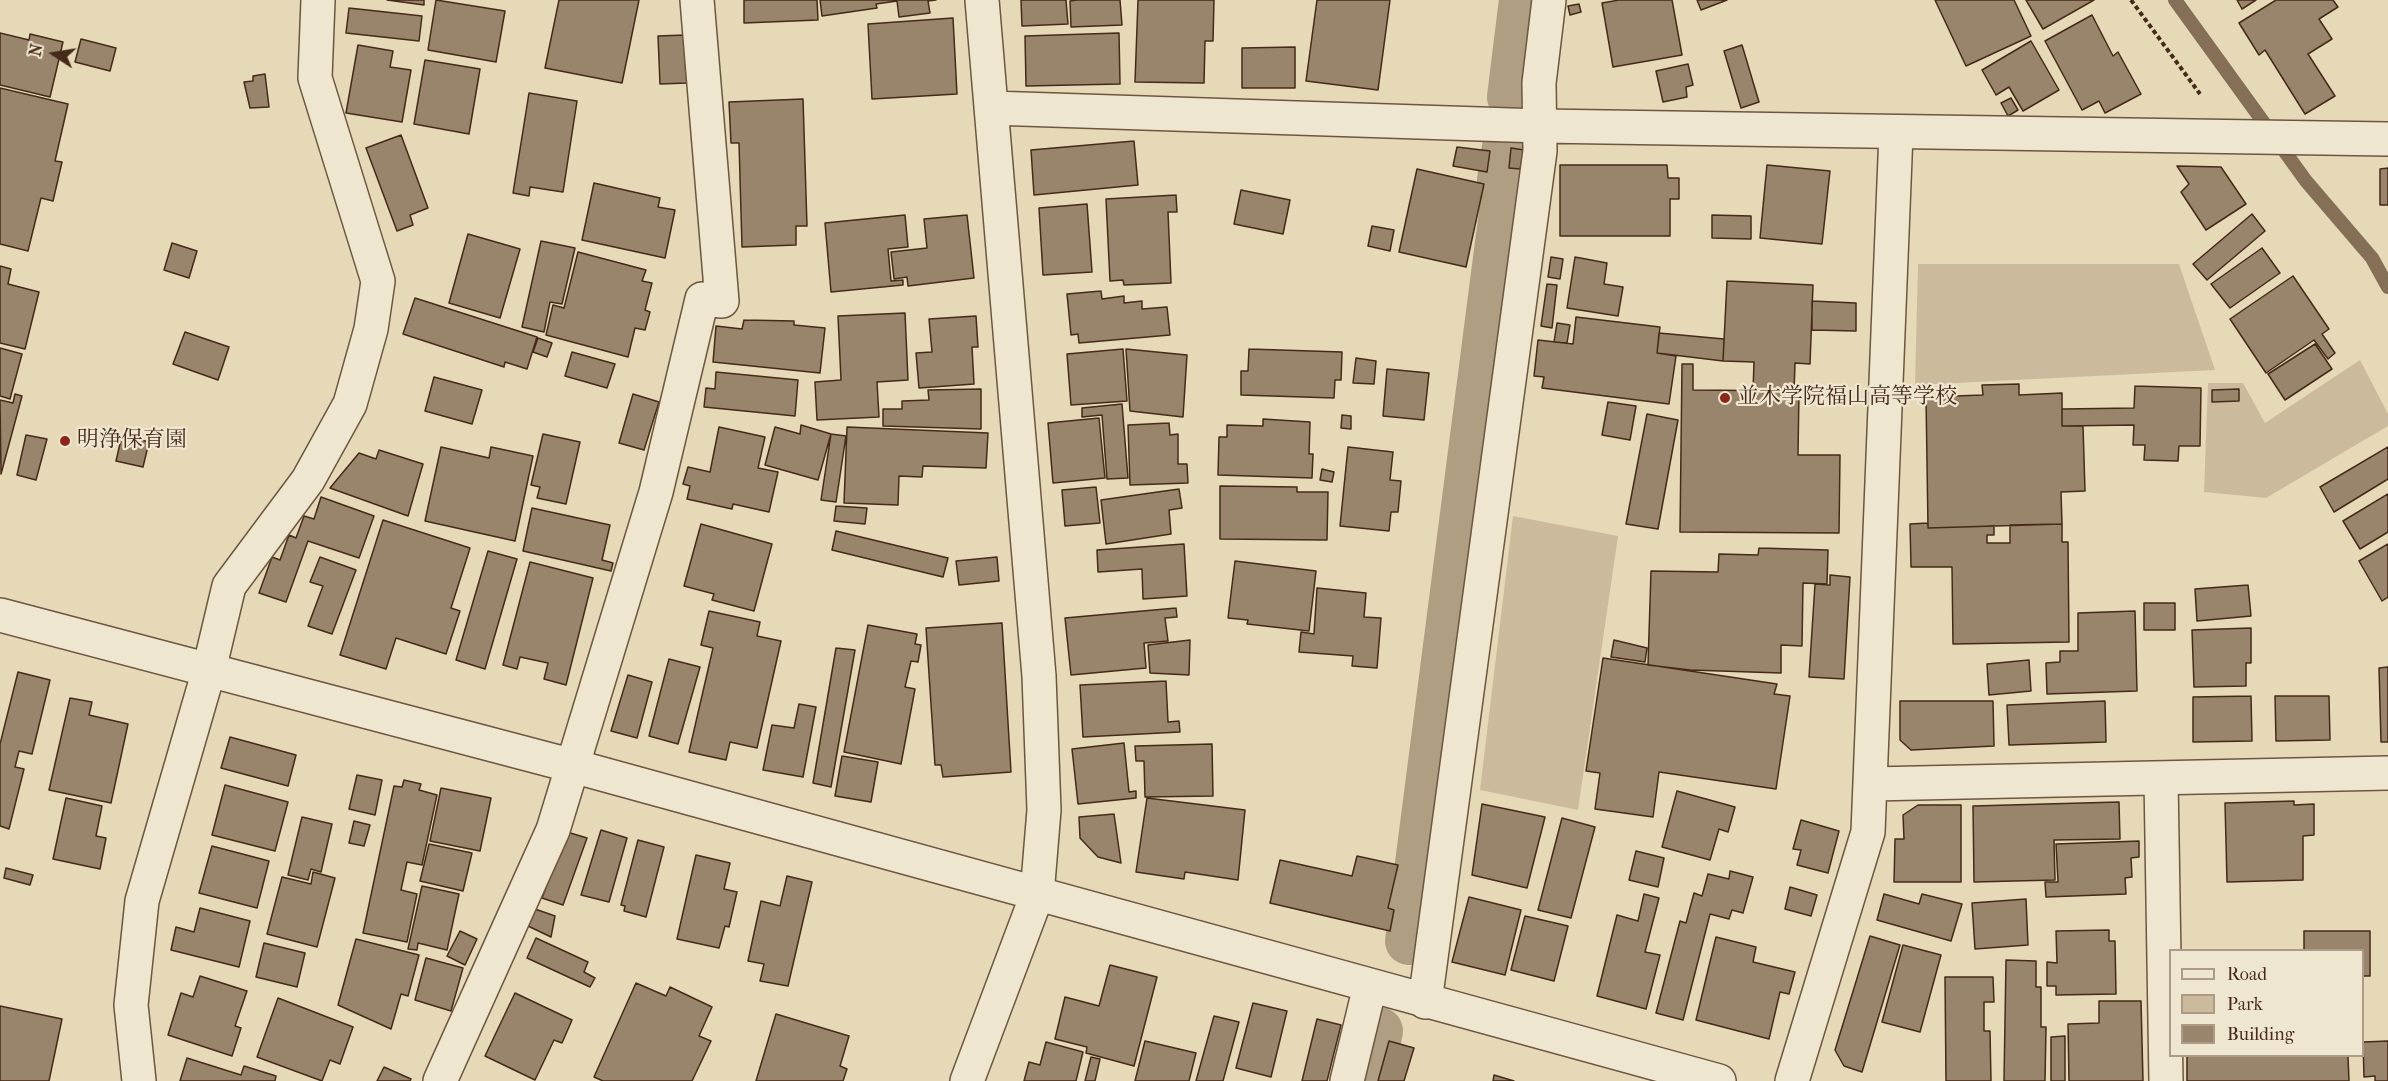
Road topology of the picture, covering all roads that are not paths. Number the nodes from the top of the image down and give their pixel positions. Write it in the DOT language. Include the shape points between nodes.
graph roads {
  1 [pos="318,0"];
  2 [pos="697,0"];
  3 [pos="982,0"];
  4 [pos="1549,0"];
  5 [pos="991,108"];
  6 [pos="1540,126"];
  7 [pos="1896,133"];
  8 [pos="2388,140"];
  9 [pos="0,615"];
  10 [pos="209,670"];
  11 [pos="573,766"];
  12 [pos="2388,773"];
  13 [pos="2161,778"];
  14 [pos="1871,784"];
  15 [pos="1036,895"];
  16 [pos="1370,986"];
  17 [pos="1425,1002"];
  18 [pos="139,1081"];
  19 [pos="440,1081"];
  20 [pos="967,1081"];
  21 [pos="1347,1081"];
  22 [pos="1719,1081"];
  23 [pos="1792,1081"];
  24 [pos="2166,1081"];
  1 -- 10 [label="street" via="315,78 378,281 371,329 350,404 308,480 229,586"];
  2 -- 11 [label="street" via="722,301 702,299 656,492"];
  3 -- 5 [label="street"];
  4 -- 6 [label="street" via="1539,83"];
  5 -- 6 [label="street"];
  5 -- 15 [label="street" via="1039,676 1044,810"];
  6 -- 7 [label="street"];
  6 -- 17 [label="street" via="1540,151"];
  7 -- 8 [label="street"];
  7 -- 14 [label="street"];
  9 -- 10 [label="street"];
  10 -- 11 [label="street"];
  10 -- 18 [label="street" via="142,901 131,1005"];
  11 -- 15 [label="street"];
  11 -- 19 [label="street" via="553,830"];
  12 -- 13 [label="street"];
  13 -- 14 [label="street"];
  13 -- 24 [label="street"];
  14 -- 23 [label="street" via="1868,832"];
  15 -- 16 [label="street"];
  15 -- 20 [label="street"];
  16 -- 17 [label="street"];
  16 -- 21 [label="street"];
  17 -- 22 [label="street"];
}
